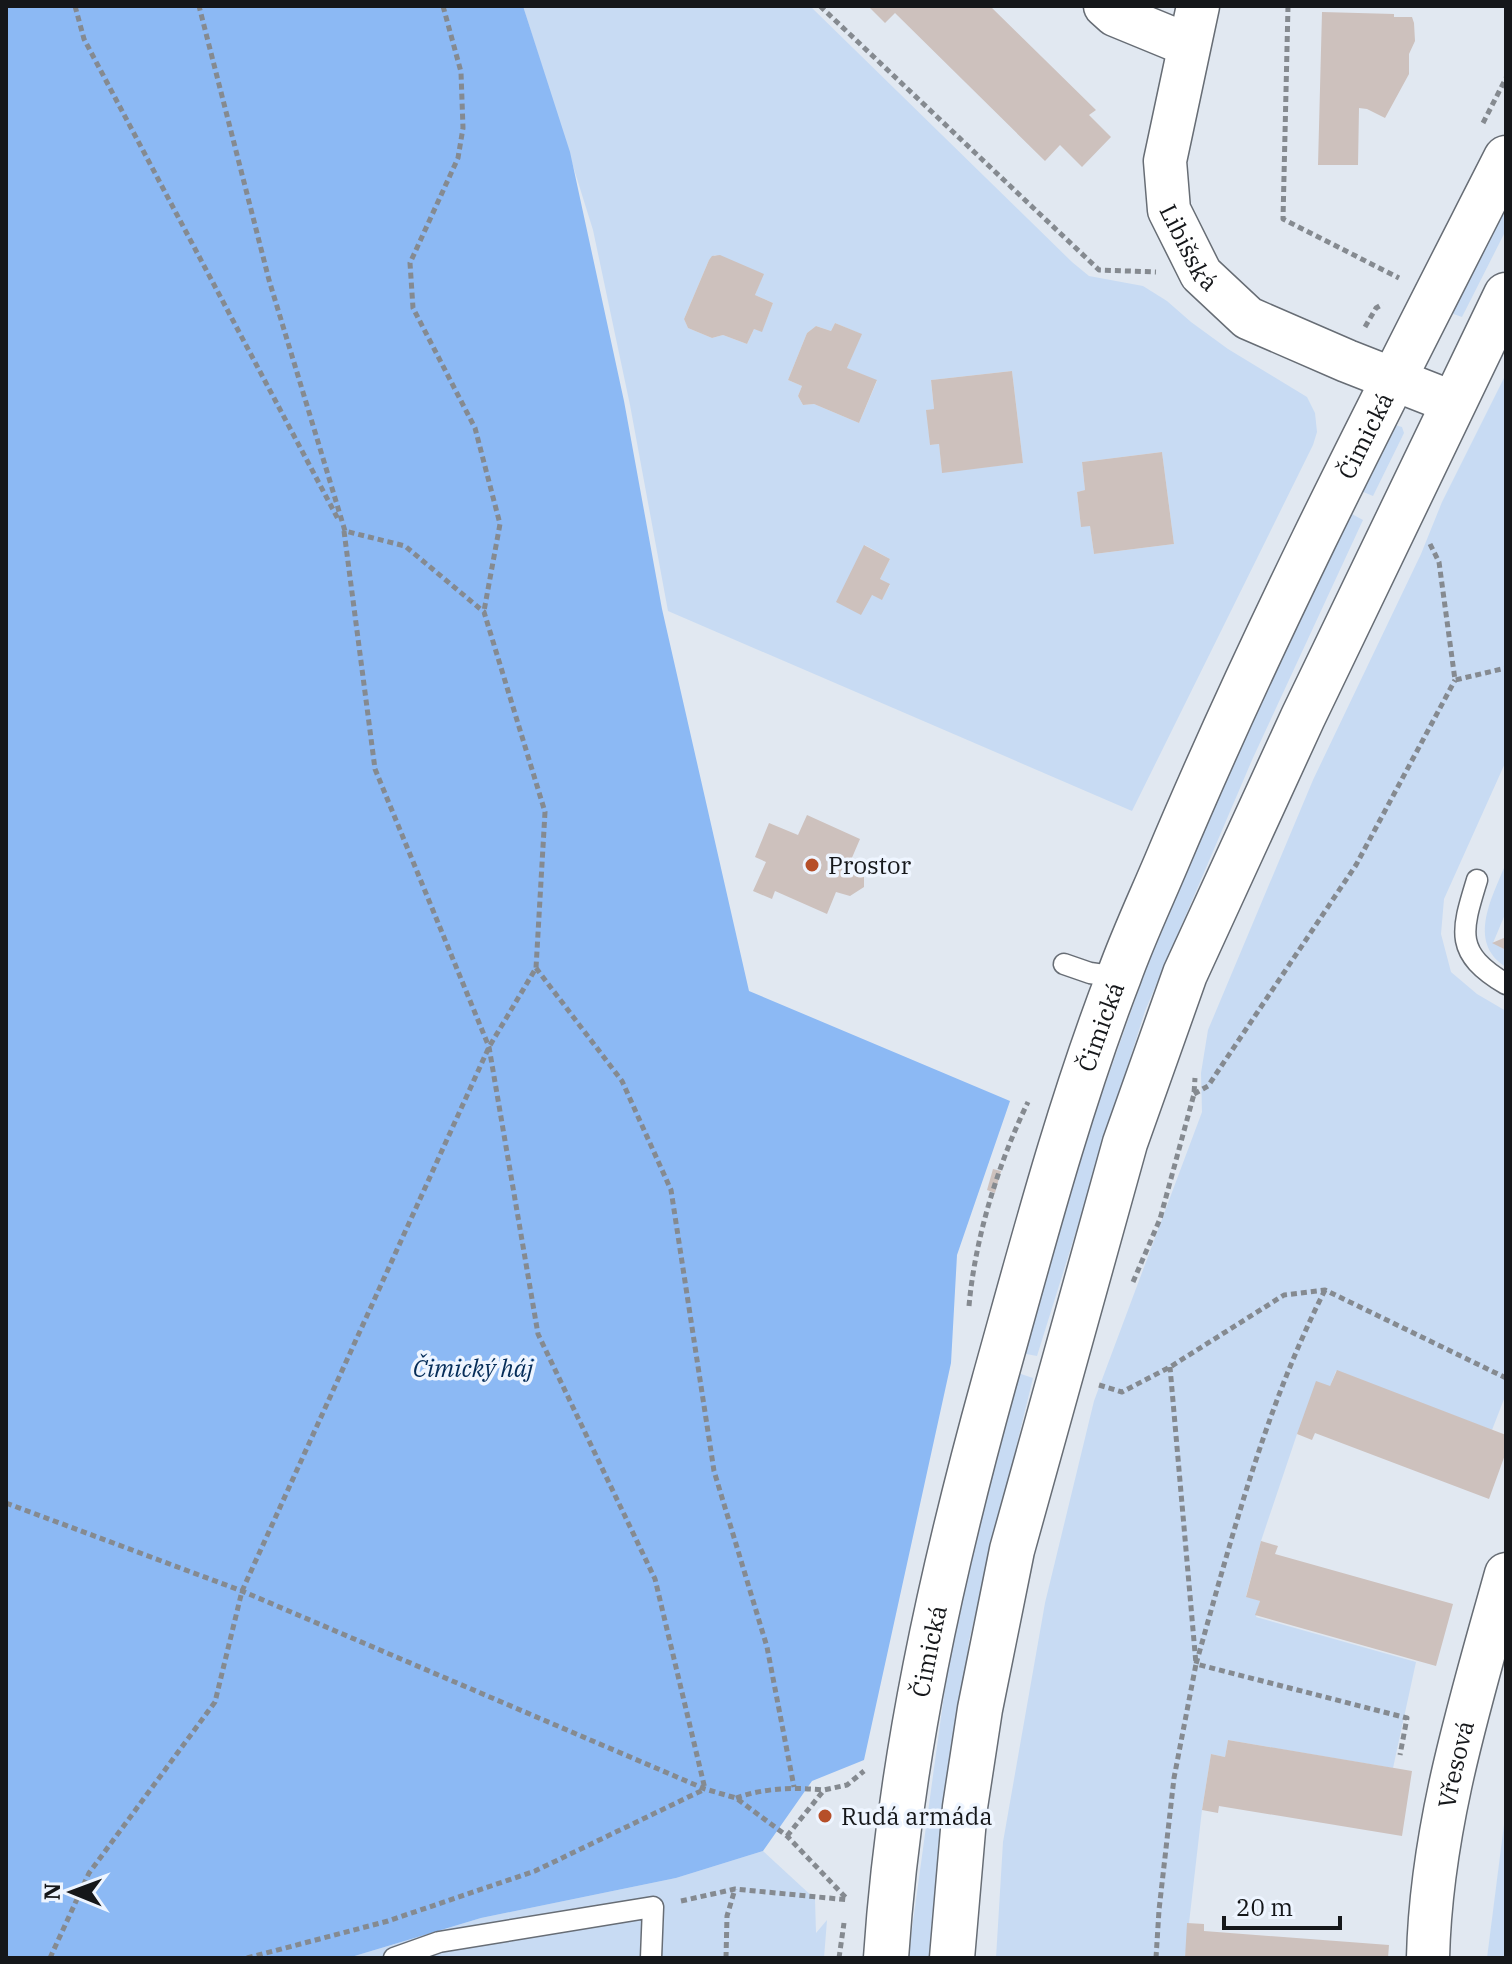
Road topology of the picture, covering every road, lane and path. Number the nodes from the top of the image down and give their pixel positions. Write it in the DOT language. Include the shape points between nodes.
graph roads {
  1 [pos="75,6"];
  2 [pos="199,6"];
  3 [pos="443,6"];
  4 [pos="820,6"];
  5 [pos="1105,6"];
  6 [pos="1288,6"];
  7 [pos="1193,26"];
  8 [pos="1506,158"];
  9 [pos="1201,274"];
  10 [pos="1405,282"];
  11 [pos="1506,295"];
  12 [pos="1394,378"];
  13 [pos="1454,403"];
  14 [pos="345,531"];
  15 [pos="1428,538"];
  16 [pos="484,612"];
  17 [pos="1506,668"];
  18 [pos="1455,680"];
  19 [pos="1477,880"];
  20 [pos="1064,964"];
  21 [pos="536,968"];
  22 [pos="1118,977"];
  23 [pos="1506,984"];
  24 [pos="489,1047"];
  25 [pos="1196,1066"];
  26 [pos="1194,1094"];
  27 [pos="1130,1287"];
  28 [pos="1325,1290"];
  29 [pos="1170,1367"];
  30 [pos="1506,1378"];
  31 [pos="1089,1382"];
  32 [pos="6,1503"];
  33 [pos="1506,1574"];
  34 [pos="242,1591"];
  35 [pos="1196,1664"];
  36 [pos="1400,1755"];
  37 [pos="871,1765"];
  38 [pos="794,1787"];
  39 [pos="705,1789"];
  40 [pos="824,1790"];
  41 [pos="736,1798"];
  42 [pos="787,1836"];
  43 [pos="735,1889"];
  44 [pos="869,1902"];
  45 [pos="653,1907"];
  46 [pos="50,1958"];
  47 [pos="247,1958"];
  48 [pos="394,1958"];
  49 [pos="651,1958"];
  50 [pos="726,1958"];
  51 [pos="886,1958"];
  52 [pos="952,1958"];
  53 [pos="1156,1958"];
  54 [pos="1428,1958"];
  1 -- 14 [label="path" via="84,39"];
  2 -- 14 [label="path" via="269,280"];
  3 -- 16 [label="path" via="461,72 463,128 458,158 410,263 413,308 475,428 500,524"];
  4 -- 9 [label="path" via="1099,270"];
  5 -- 7 [label="street" via="1115,15"];
  6 -- 10 [label="path" via="1283,219"];
  7 -- 9 [label="street, Libišská" via="1165,161 1169,210"];
  8 -- 12 [label="main road, Čimická"];
  9 -- 12 [label="street, Libišská" via="1248,318"];
  11 -- 13 [label="main road"];
  12 -- 13 [label="street, Libišská"];
  12 -- 22 [label="main road, Čimická" via="1256,660"];
  13 -- 52 [label="main road" via="1185,974 1125,1143 1012,1550 965,1807"];
  14 -- 16 [label="path" via="405,546"];
  14 -- 24 [label="path" via="375,769"];
  15 -- 18 [label="path" via="1439,562"];
  16 -- 21 [label="path" via="545,812"];
  17 -- 18 [label="path"];
  18 -- 26 [label="path" via="1356,865 1208,1086"];
  19 -- 23 [label="lane" via="1464,923 1470,955"];
  20 -- 22 [label="lane"];
  21 -- 24 [label="path"];
  21 -- 38 [label="path" via="622,1081 671,1190 714,1471 767,1647"];
  22 -- 44 [label="main road, Čimická" via="1062,1142 959,1509 902,1796"];
  24 -- 34 [label="path"];
  24 -- 39 [label="path" via="538,1334 655,1579"];
  25 -- 26 [label="path"];
  26 -- 27 [label="path" via="1160,1219"];
  28 -- 29 [label="path" via="1284,1295"];
  28 -- 30 [label="path"];
  28 -- 35 [label="path" via="1296,1346 1247,1487"];
  29 -- 31 [label="path" via="1122,1392"];
  29 -- 35 [label="path"];
  32 -- 34 [label="path"];
  33 -- 54 [label="street, Vřesová" via="1454,1761 1428,1922"];
  34 -- 39 [label="path"];
  34 -- 46 [label="path" via="215,1702 89,1873"];
  35 -- 36 [label="path" via="1407,1718"];
  35 -- 53 [label="path" via="1174,1778"];
  37 -- 40 [label="path" via="847,1785"];
  38 -- 40 [label="path"];
  38 -- 41 [label="path"];
  39 -- 41 [label="path"];
  39 -- 47 [label="path" via="535,1871 388,1921"];
  40 -- 42 [label="path"];
  41 -- 42 [label="path"];
  42 -- 44 [label="path"];
  43 -- 44 [label="path"];
  43 -- 45 [label="path"];
  43 -- 50 [label="path" via="727,1916"];
  44 -- 51 [label="main road, Čimická"];
  45 -- 48 [label="lane" via="439,1942"];
  45 -- 49 [label="lane"];
}
